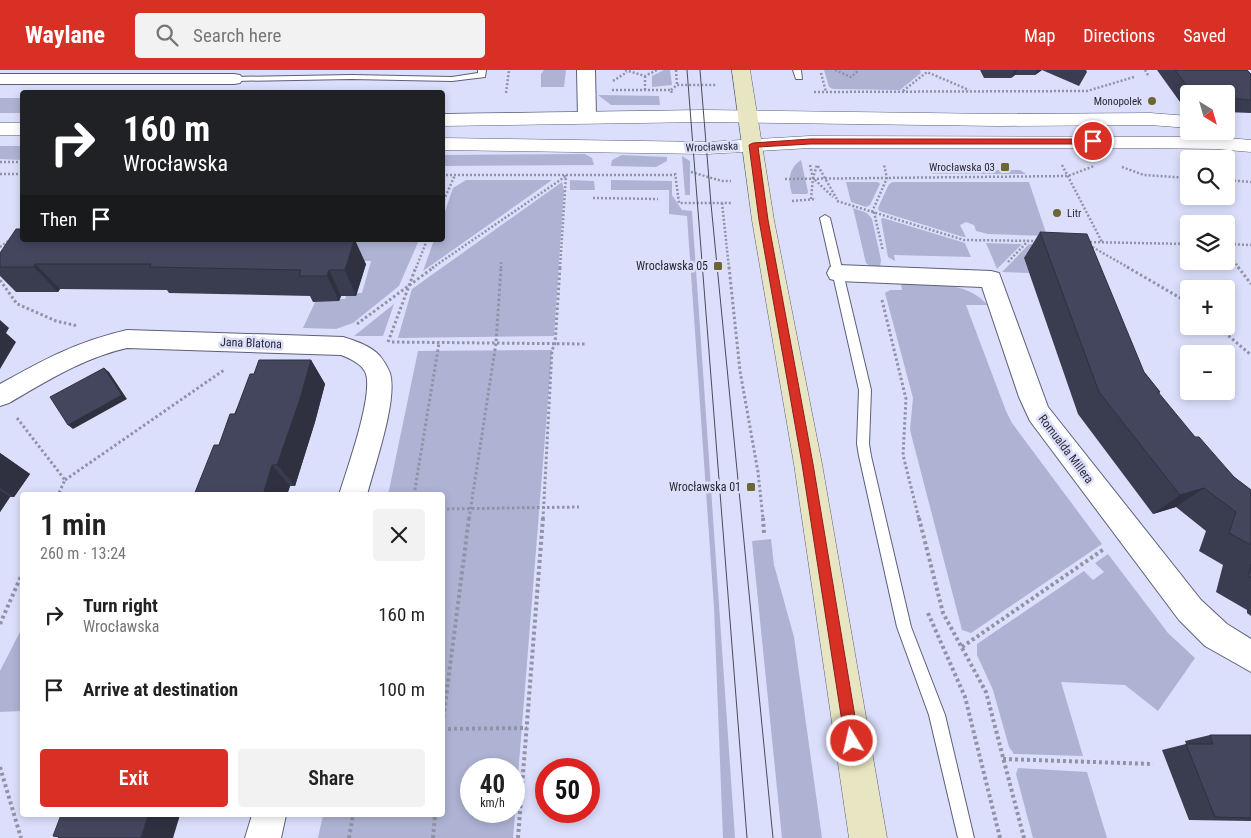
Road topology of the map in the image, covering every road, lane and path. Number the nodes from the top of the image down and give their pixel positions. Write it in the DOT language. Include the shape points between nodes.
graph roads {
  1 [pos="482,70"];
  2 [pos="509,70"];
  3 [pos="586,70"];
  4 [pos="625,70"];
  5 [pos="657,70"];
  6 [pos="676,70"];
  7 [pos="741,70"];
  8 [pos="821,70"];
  9 [pos="835,70"];
  10 [pos="860,70"];
  11 [pos="1145,70"];
  12 [pos="926,71"];
  13 [pos="353,74"];
  14 [pos="645,76"];
  15 [pos="1134,77"];
  16 [pos="1150,77"];
  17 [pos="0,79"];
  18 [pos="233,81"];
  19 [pos="718,85"];
  20 [pos="677,86"];
  21 [pos="586,90"];
  22 [pos="645,90"];
  23 [pos="671,90"];
  24 [pos="970,91"];
  25 [pos="810,92"];
  26 [pos="826,92"];
  27 [pos="902,92"];
  28 [pos="506,93"];
  29 [pos="672,98"];
  30 [pos="587,117"];
  31 [pos="748,118"];
  32 [pos="445,120"];
  33 [pos="1180,121"];
  34 [pos="1235,128"];
  35 [pos="0,129"];
  36 [pos="20,129"];
  37 [pos="1251,130"];
  38 [pos="445,144"];
  39 [pos="753,145"];
  40 [pos="482,146"];
  41 [pos="1251,146"];
  42 [pos="808,157"];
  43 [pos="815,160"];
  44 [pos="0,162"];
  45 [pos="20,162"];
  46 [pos="1061,163"];
  47 [pos="1100,164"];
  48 [pos="883,165"];
  49 [pos="1117,165"];
  50 [pos="818,166"];
  51 [pos="0,174"];
  52 [pos="20,174"];
  53 [pos="445,175"];
  54 [pos="455,175"];
  55 [pos="566,175"];
  56 [pos="1068,176"];
  57 [pos="1180,177"];
  58 [pos="813,178"];
  59 [pos="824,178"];
  60 [pos="887,178"];
  61 [pos="789,179"];
  62 [pos="1235,181"];
  63 [pos="1251,182"];
  64 [pos="445,197"];
  65 [pos="593,198"];
  66 [pos="658,199"];
  67 [pos="792,201"];
  68 [pos="837,201"];
  69 [pos="722,203"];
  70 [pos="733,203"];
  71 [pos="843,210"];
  72 [pos="873,212"];
  73 [pos="825,218"];
  74 [pos="20,233"];
  75 [pos="20,234"];
  76 [pos="1047,241"];
  77 [pos="426,242"];
  78 [pos="1102,242"];
  79 [pos="1180,244"];
  80 [pos="1235,244"];
  81 [pos="1251,244"];
  82 [pos="0,247"];
  83 [pos="10,247"];
  84 [pos="502,261"];
  85 [pos="1235,263"];
  86 [pos="838,273"];
  87 [pos="889,275"];
  88 [pos="0,280"];
  89 [pos="1251,284"];
  90 [pos="408,287"];
  91 [pos="1180,296"];
  92 [pos="1228,335"];
  93 [pos="127,339"];
  94 [pos="388,342"];
  95 [pos="439,343"];
  96 [pos="496,343"];
  97 [pos="262,344"];
  98 [pos="555,344"];
  99 [pos="586,344"];
  100 [pos="337,346"];
  101 [pos="1251,355"];
  102 [pos="6,404"];
  103 [pos="65,480"];
  104 [pos="59,492"];
  105 [pos="354,492"];
  106 [pos="414,492"];
  107 [pos="544,507"];
  108 [pos="579,507"];
  109 [pos="470,508"];
  110 [pos="445,509"];
  111 [pos="764,533"];
  112 [pos="1136,539"];
  113 [pos="20,579"];
  114 [pos="926,604"];
  115 [pos="0,624"];
  116 [pos="962,646"];
  117 [pos="1251,656"];
  118 [pos="445,705"];
  119 [pos="527,728"];
  120 [pos="445,729"];
  121 [pos="1003,758"];
  122 [pos="1153,764"];
  123 [pos="0,767"];
  124 [pos="268,817"];
  125 [pos="354,817"];
  126 [pos="435,817"];
  127 [pos="20,838"];
  128 [pos="262,838"];
  129 [pos="349,838"];
  130 [pos="432,838"];
  131 [pos="518,838"];
  132 [pos="868,838"];
  133 [pos="966,838"];
  134 [pos="1000,838"];
  135 [pos="1024,838"];
  1 -- 13 [label="lane" via="482,75 452,79"];
  2 -- 28 [label="path"];
  3 -- 21 [label="street"];
  4 -- 14 [label="path"];
  5 -- 14 [label="path"];
  6 -- 20 [label="path"];
  7 -- 31 [label="main road"];
  8 -- 26 [label="path"];
  9 -- 10 [label="path" via="851,77"];
  11 -- 16 [label="path"];
  12 -- 24 [label="path"];
  12 -- 27 [label="path"];
  13 -- 18 [label="lane"];
  14 -- 22 [label="path"];
  15 -- 24 [label="path" via="1087,91"];
  17 -- 18 [label="street"];
  19 -- 20 [label="path"];
  20 -- 23 [label="path"];
  21 -- 22 [label="path"];
  21 -- 30 [label="street"];
  22 -- 23 [label="path"];
  23 -- 29 [label="path"];
  24 -- 27 [label="path"];
  25 -- 26 [label="path"];
  26 -- 27 [label="path"];
  30 -- 31 [label="street"];
  30 -- 32 [label="street"];
  30 -- 40 [label="street" via="559,135"];
  31 -- 33 [label="street" via="1150,118"];
  31 -- 39 [label="main road"];
  34 -- 37 [label="street"];
  35 -- 36 [label="street"];
  38 -- 40 [label="street, Wrocławska"];
  39 -- 40 [label="street, Wrocławska" via="707,148"];
  39 -- 41 [label="street, Wrocławska" via="1102,141"];
  39 -- 132 [label="main road"];
  42 -- 58 [label="path"];
  43 -- 50 [label="path"];
  44 -- 45 [label="path"];
  46 -- 56 [label="path"];
  47 -- 56 [label="path"];
  48 -- 60 [label="path"];
  49 -- 57 [label="path" via="1144,175"];
  50 -- 58 [label="path"];
  50 -- 59 [label="path"];
  51 -- 52 [label="path"];
  53 -- 54 [label="path"];
  54 -- 55 [label="path"];
  54 -- 64 [label="path"];
  55 -- 69 [label="path" via="675,175 679,203"];
  55 -- 90 [label="path"];
  55 -- 98 [label="path"];
  56 -- 60 [label="path"];
  56 -- 78 [label="path"];
  58 -- 59 [label="path"];
  58 -- 61 [label="path"];
  58 -- 67 [label="path" via="811,199"];
  58 -- 68 [label="path"];
  59 -- 60 [label="path"];
  59 -- 68 [label="path"];
  60 -- 72 [label="path"];
  62 -- 63 [label="path"];
  65 -- 66 [label="path"];
  68 -- 71 [label="path"];
  68 -- 72 [label="path"];
  69 -- 70 [label="path"];
  69 -- 111 [label="path" via="740,371 758,472"];
  72 -- 76 [label="path" via="964,240"];
  72 -- 87 [label="path"];
  73 -- 86 [label="lane"];
  74 -- 82 [label="path"];
  75 -- 83 [label="path"];
  77 -- 90 [label="path"];
  78 -- 79 [label="path"];
  78 -- 91 [label="path" via="1084,242"];
  80 -- 81 [label="path"];
  84 -- 96 [label="path"];
  85 -- 89 [label="path"];
  86 -- 87 [label="street, Romualda Millera"];
  86 -- 133 [label="lane" via="865,390 865,456 904,626 937,715"];
  87 -- 112 [label="street, Romualda Millera" via="991,279 1034,404"];
  87 -- 116 [label="path" via="892,286 879,286 906,399 903,455 943,613"];
  88 -- 93 [label="path" via="17,304 56,320"];
  90 -- 94 [label="path"];
  90 -- 100 [label="path"];
  92 -- 101 [label="path"];
  93 -- 97 [label="street, Jana Blatona"];
  93 -- 102 [label="street, Jana Blatona" via="97,346 68,358"];
  94 -- 95 [label="path"];
  94 -- 100 [label="path"];
  95 -- 96 [label="path"];
  95 -- 106 [label="path"];
  96 -- 98 [label="path"];
  96 -- 109 [label="path"];
  97 -- 100 [label="street, Jana Blatona"];
  97 -- 103 [label="path"];
  98 -- 99 [label="path"];
  98 -- 107 [label="path" via="552,350"];
  100 -- 105 [label="street, Jana Blatona" via="365,355 378,373 380,391"];
  102 -- 103 [label="path"];
  103 -- 104 [label="path"];
  107 -- 108 [label="path"];
  107 -- 109 [label="path"];
  107 -- 119 [label="path"];
  109 -- 110 [label="path"];
  109 -- 118 [label="path"];
  112 -- 116 [label="path" via="1105,549"];
  112 -- 117 [label="street, Romualda Millera" via="1190,610 1207,627"];
  113 -- 115 [label="path"];
  114 -- 134 [label="path" via="964,697"];
  116 -- 121 [label="path" via="986,692"];
  119 -- 120 [label="path"];
  119 -- 131 [label="path"];
  121 -- 122 [label="path"];
  121 -- 135 [label="path"];
  123 -- 127 [label="path"];
  124 -- 128 [label="street"];
  125 -- 129 [label="path"];
  126 -- 130 [label="path"];
}
